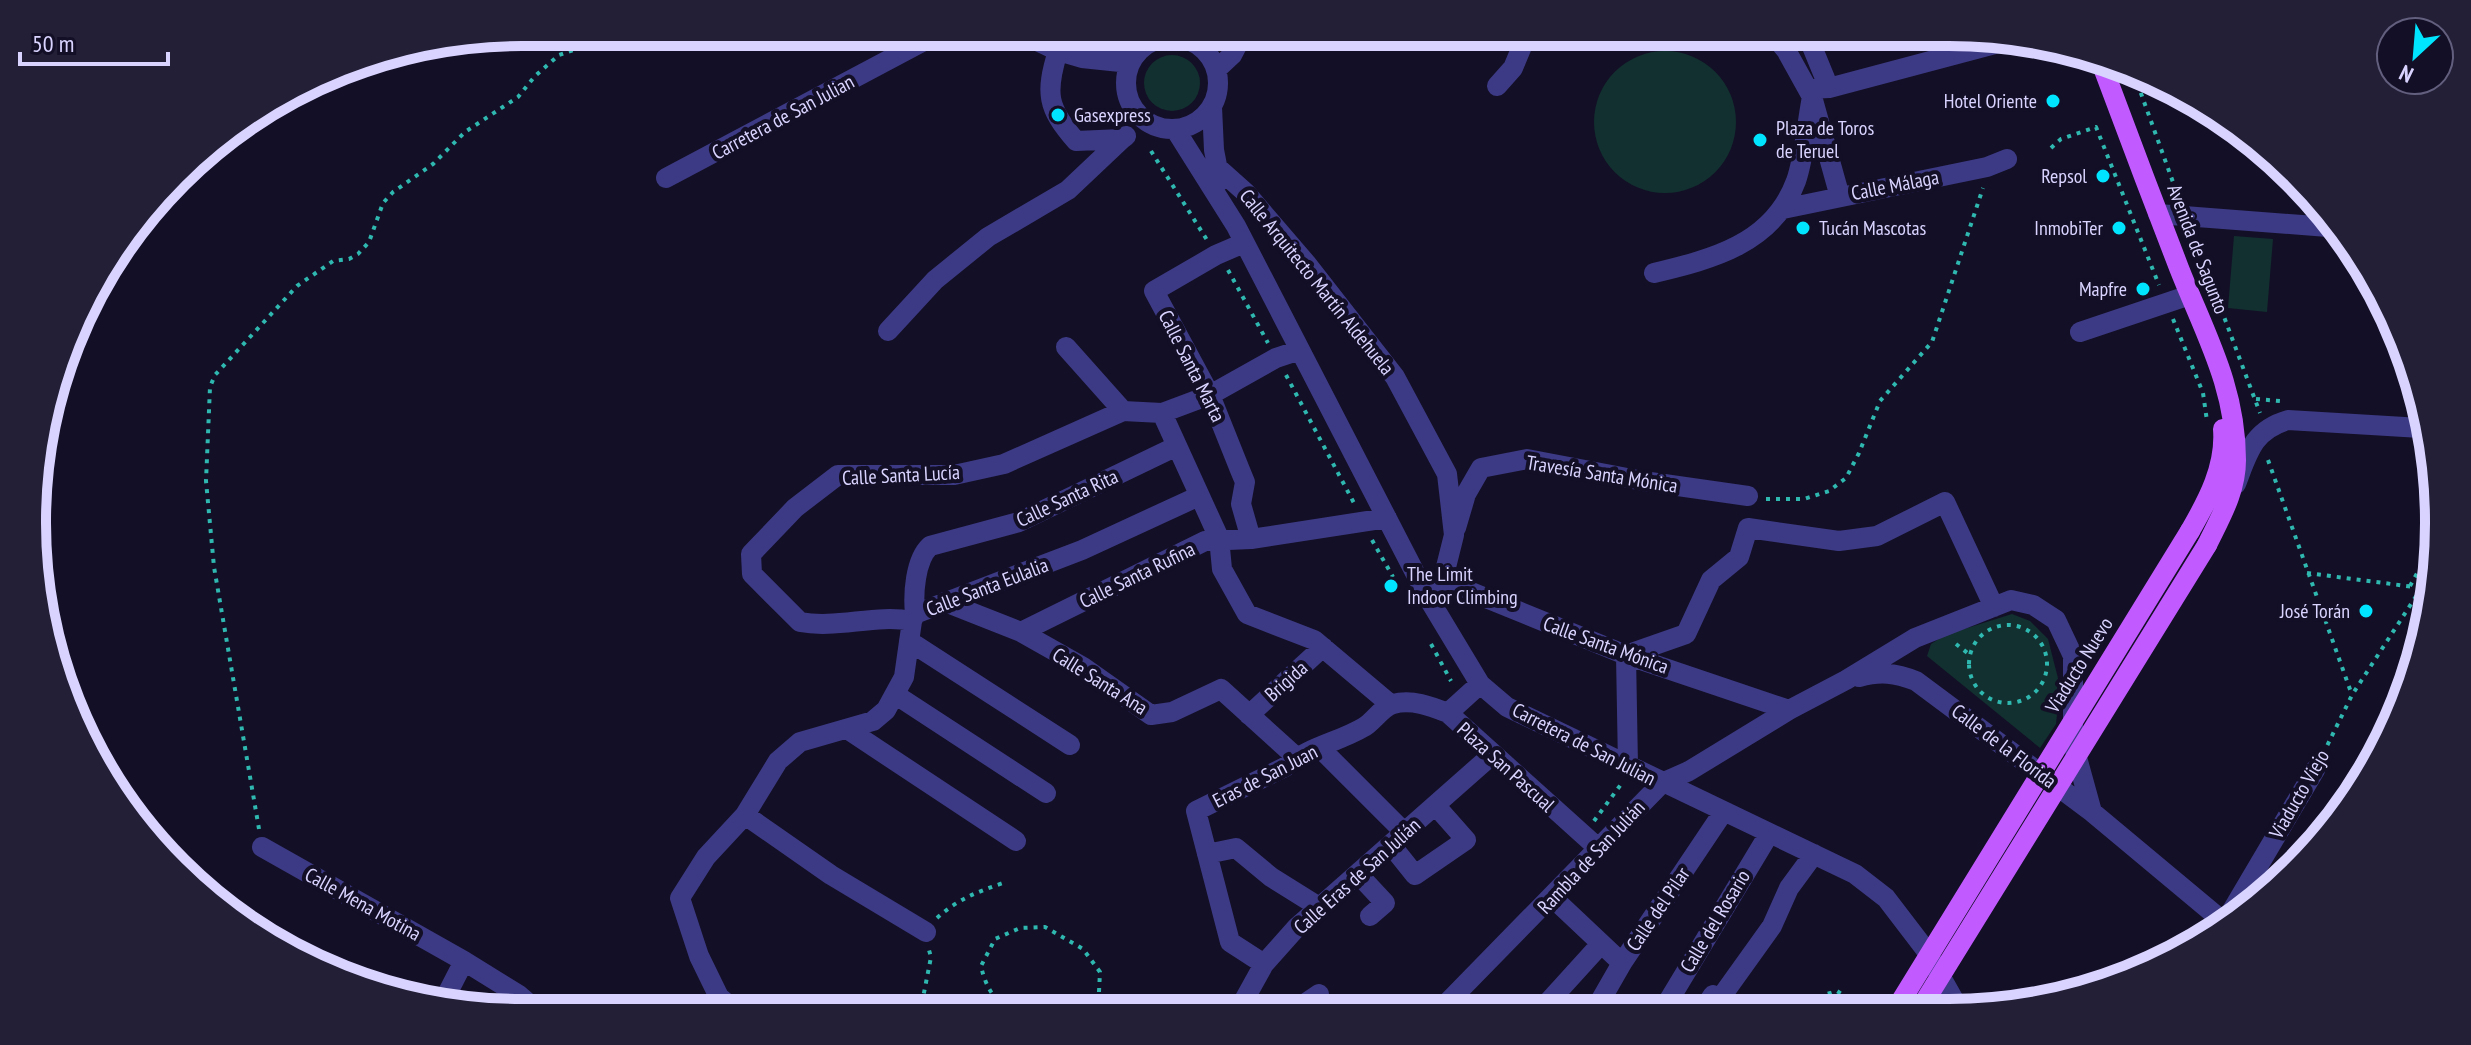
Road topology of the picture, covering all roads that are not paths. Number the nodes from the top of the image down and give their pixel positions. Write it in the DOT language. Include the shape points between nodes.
graph roads {
  1 [pos="915,46"];
  2 [pos="1047,46"];
  3 [pos="1196,46"];
  4 [pos="1237,46"];
  5 [pos="1522,46"];
  6 [pos="1783,46"];
  7 [pos="1809,46"];
  8 [pos="1982,47"];
  9 [pos="1136,48"];
  10 [pos="1058,51"];
  11 [pos="1217,69"];
  12 [pos="2105,72"];
  13 [pos="1497,86"];
  14 [pos="1817,91"];
  15 [pos="1212,107"];
  16 [pos="1144,120"];
  17 [pos="1175,129"];
  18 [pos="1122,139"];
  19 [pos="2007,159"];
  20 [pos="1218,168"];
  21 [pos="666,178"];
  22 [pos="1840,197"];
  23 [pos="1224,205"];
  24 [pos="1783,209"];
  25 [pos="2158,214"];
  26 [pos="2322,226"];
  27 [pos="1244,243"];
  28 [pos="1654,273"];
  29 [pos="2190,295"];
  30 [pos="2201,324"];
  31 [pos="888,331"];
  32 [pos="2080,332"];
  33 [pos="1066,347"];
  34 [pos="1300,350"];
  35 [pos="1210,395"];
  36 [pos="1123,411"];
  37 [pos="1162,413"];
  38 [pos="2415,428"];
  39 [pos="1177,446"];
  40 [pos="2232,495"];
  41 [pos="1199,496"];
  42 [pos="1748,496"];
  43 [pos="1387,518"];
  44 [pos="1454,535"];
  45 [pos="1219,538"];
  46 [pos="1251,539"];
  47 [pos="749,559"];
  48 [pos="1449,583"];
  49 [pos="1427,596"];
  50 [pos="945,602"];
  51 [pos="1994,607"];
  52 [pos="912,625"];
  53 [pos="1021,632"];
  54 [pos="1915,638"];
  55 [pos="1323,647"];
  56 [pos="1626,655"];
  57 [pos="1846,680"];
  58 [pos="1916,681"];
  59 [pos="1480,684"];
  60 [pos="896,695"];
  61 [pos="1390,704"];
  62 [pos="1789,710"];
  63 [pos="1448,713"];
  64 [pos="1249,715"];
  65 [pos="847,729"];
  66 [pos="1070,745"];
  67 [pos="1320,748"];
  68 [pos="1493,754"];
  69 [pos="1296,757"];
  70 [pos="2315,770"];
  71 [pos="1625,776"];
  72 [pos="1662,783"];
  73 [pos="1046,793"];
  74 [pos="1436,806"];
  75 [pos="1724,811"];
  76 [pos="2092,812"];
  77 [pos="745,815"];
  78 [pos="1769,834"];
  79 [pos="1398,839"];
  80 [pos="1016,841"];
  81 [pos="262,847"];
  82 [pos="1598,848"];
  83 [pos="1207,854"];
  84 [pos="1814,854"];
  85 [pos="1358,874"];
  86 [pos="1553,898"];
  87 [pos="2236,903"];
  88 [pos="1319,907"];
  89 [pos="1370,916"];
  90 [pos="2216,917"];
  91 [pos="925,931"];
  92 [pos="1600,945"];
  93 [pos="464,961"];
  94 [pos="1622,963"];
  95 [pos="1264,964"];
  96 [pos="448,993"];
  97 [pos="1319,994"];
  98 [pos="524,999"];
  99 [pos="721,999"];
  100 [pos="1245,999"];
  101 [pos="1312,999"];
  102 [pos="1454,999"];
  103 [pos="1551,999"];
  104 [pos="1601,999"];
  105 [pos="1670,999"];
  106 [pos="1714,999"];
  107 [pos="1902,999"];
  108 [pos="1926,999"];
  109 [pos="1953,999"];
  1 -- 21 [label="street, Carretera de San Julian"];
  2 -- 10 [label="street"];
  3 -- 11 [label="street"];
  4 -- 11 [label="street"];
  5 -- 13 [label="street"];
  6 -- 14 [label="street"];
  7 -- 14 [label="street"];
  8 -- 14 [label="street"];
  9 -- 10 [label="street" via="1082,58"];
  9 -- 16 [label="street" via="1126,78 1127,94"];
  10 -- 18 [label="street" via="1049,83 1051,107 1063,125 1076,141"];
  11 -- 15 [label="street" via="1218,95"];
  12 -- 25 [label="main road, Avenida de Sagunto"];
  14 -- 22 [label="street"];
  14 -- 24 [label="street" via="1797,179"];
  15 -- 17 [label="street" via="1203,118"];
  15 -- 20 [label="street, Carretera de San Julian"];
  16 -- 17 [label="street"];
  16 -- 18 [label="street"];
  17 -- 23 [label="street, Carretera de San Julian"];
  18 -- 31 [label="street" via="1068,190 988,237 935,280"];
  19 -- 22 [label="street, Calle Málaga"];
  20 -- 23 [label="street, Carretera de San Julian"];
  20 -- 44 [label="street, Calle Arquitecto Martín Aldehuela" via="1306,263 1395,377 1447,474"];
  22 -- 24 [label="street, Calle Málaga"];
  23 -- 27 [label="street, Carretera de San Julian"];
  24 -- 28 [label="street" via="1746,243 1710,260"];
  25 -- 26 [label="street"];
  25 -- 29 [label="main road, Avenida de Sagunto"];
  27 -- 34 [label="street, Carretera de San Julian"];
  27 -- 35 [label="street, Calle Santa Marta" via="1154,291"];
  29 -- 30 [label="main road, Avenida de Sagunto"];
  29 -- 32 [label="street"];
  30 -- 40 [label="main road, Avenida de Sagunto" via="2231,401 2236,461"];
  30 -- 107 [label="main road, Viaducto Nuevo, bridge" via="2221,403 2224,441 2217,478 2190,531"];
  33 -- 36 [label="street"];
  34 -- 35 [label="street"];
  34 -- 43 [label="street, Carretera de San Julian"];
  35 -- 37 [label="street"];
  35 -- 46 [label="street, Calle Santa Marta" via="1245,482 1241,504"];
  36 -- 37 [label="street"];
  36 -- 47 [label="street, Calle Santa Lucía" via="1004,464 954,475 838,475 795,508"];
  37 -- 39 [label="street"];
  38 -- 40 [label="street" via="2288,420 2272,424 2252,443"];
  39 -- 41 [label="street"];
  39 -- 52 [label="street, Calle Santa Rita" via="1019,522 930,546 915,589"];
  40 -- 108 [label="main road, Avenida de Sagunto, bridge" via="2207,545"];
  41 -- 45 [label="street"];
  41 -- 50 [label="street, Calle Santa Eulalia" via="1070,556"];
  42 -- 44 [label="street, Travesía Santa Mónica" via="1527,459 1481,468 1466,494"];
  43 -- 46 [label="street, Calle Santa Rufina"];
  43 -- 49 [label="street, Carretera de San Julian"];
  44 -- 48 [label="street, Calle Arquitecto Martín Aldehuela" via="1445,571"];
  45 -- 46 [label="street, Calle Santa Rufina"];
  45 -- 53 [label="street, Calle Santa Rufina"];
  45 -- 55 [label="street" via="1222,569 1247,614"];
  47 -- 52 [label="street, Calle Santa Eulalia" via="752,574 800,622 888,619"];
  48 -- 49 [label="street"];
  48 -- 56 [label="street, Calle Santa Mónica"];
  49 -- 59 [label="street, Carretera de San Julian"];
  50 -- 52 [label="street, Calle Santa Eulalia"];
  50 -- 53 [label="street"];
  51 -- 54 [label="street, Calle de la Florida"];
  51 -- 56 [label="street" via="1945,502 1877,536 1839,541 1748,528 1739,557 1711,580 1686,634"];
  51 -- 76 [label="street, Calle de la Florida" via="2011,600 2033,605 2056,620 2073,656 2073,743"];
  52 -- 60 [label="street"];
  52 -- 66 [label="street"];
  53 -- 64 [label="street, Calle Santa Ana" via="1151,715 1172,712 1221,689"];
  54 -- 57 [label="street, Calle de la Florida"];
  54 -- 58 [label="street" via="1909,657"];
  55 -- 61 [label="street"];
  55 -- 64 [label="street, Brigida"];
  56 -- 62 [label="street, Calle Santa Mónica"];
  56 -- 71 [label="street"];
  57 -- 58 [label="street, Calle de la Florida" via="1893,672"];
  57 -- 62 [label="street, Rambla de San Julián"];
  58 -- 76 [label="street, Calle de la Florida"];
  59 -- 63 [label="street, Plaza San Pascual"];
  59 -- 71 [label="street, Carretera de San Julian" via="1507,707"];
  60 -- 65 [label="street" via="873,721"];
  60 -- 73 [label="street"];
  61 -- 63 [label="street" via="1421,703"];
  61 -- 67 [label="street, Eras de San Juan" via="1366,726"];
  62 -- 72 [label="street, Rambla de San Julián"];
  63 -- 68 [label="street, Plaza San Pascual"];
  64 -- 69 [label="street, Calle Santa Ana"];
  65 -- 77 [label="street" via="800,742 778,761"];
  65 -- 80 [label="street"];
  67 -- 69 [label="street, Eras de San Juan"];
  67 -- 79 [label="street"];
  68 -- 74 [label="street, Calle Eras de San Julián"];
  68 -- 82 [label="street, Plaza San Pascual"];
  69 -- 83 [label="street, Eras de San Juan" via="1196,811"];
  70 -- 87 [label="street, Viaducto Viejo, bridge"];
  71 -- 72 [label="street, Carretera de San Julian"];
  72 -- 75 [label="street, Carretera de San Julian"];
  72 -- 82 [label="street, Rambla de San Julián"];
  74 -- 79 [label="street, Calle Eras de San Julián"];
  74 -- 79 [label="street" via="1466,840 1415,875"];
  75 -- 78 [label="street, Carretera de San Julian"];
  75 -- 94 [label="street, Calle del Pilar"];
  76 -- 90 [label="street, Calle de la Florida"];
  77 -- 91 [label="street"];
  77 -- 99 [label="street" via="706,857 680,898 699,956"];
  78 -- 84 [label="street, Carretera de San Julian"];
  78 -- 105 [label="street, Calle del Rosario"];
  79 -- 85 [label="street, Calle Eras de San Julián"];
  81 -- 93 [label="street, Calle Mena Motina"];
  82 -- 86 [label="street, Rambla de San Julián"];
  83 -- 88 [label="street" via="1236,848"];
  83 -- 95 [label="street, Eras de San Juan" via="1230,942"];
  84 -- 106 [label="street" via="1789,888 1772,926"];
  84 -- 109 [label="street, Carretera de San Julian" via="1855,874 1886,898 1925,949"];
  85 -- 88 [label="street, Calle Eras de San Julián"];
  85 -- 89 [label="street" via="1385,903"];
  86 -- 92 [label="street"];
  86 -- 102 [label="street, Rambla de San Julián"];
  88 -- 95 [label="street, Calle Eras de San Julián"];
  92 -- 94 [label="street"];
  92 -- 103 [label="street"];
  93 -- 96 [label="street"];
  93 -- 98 [label="street, Calle Mena Motina"];
  94 -- 104 [label="street, Calle del Pilar"];
  95 -- 100 [label="street, Calle Eras de San Julián"];
  97 -- 101 [label="street"];
}
